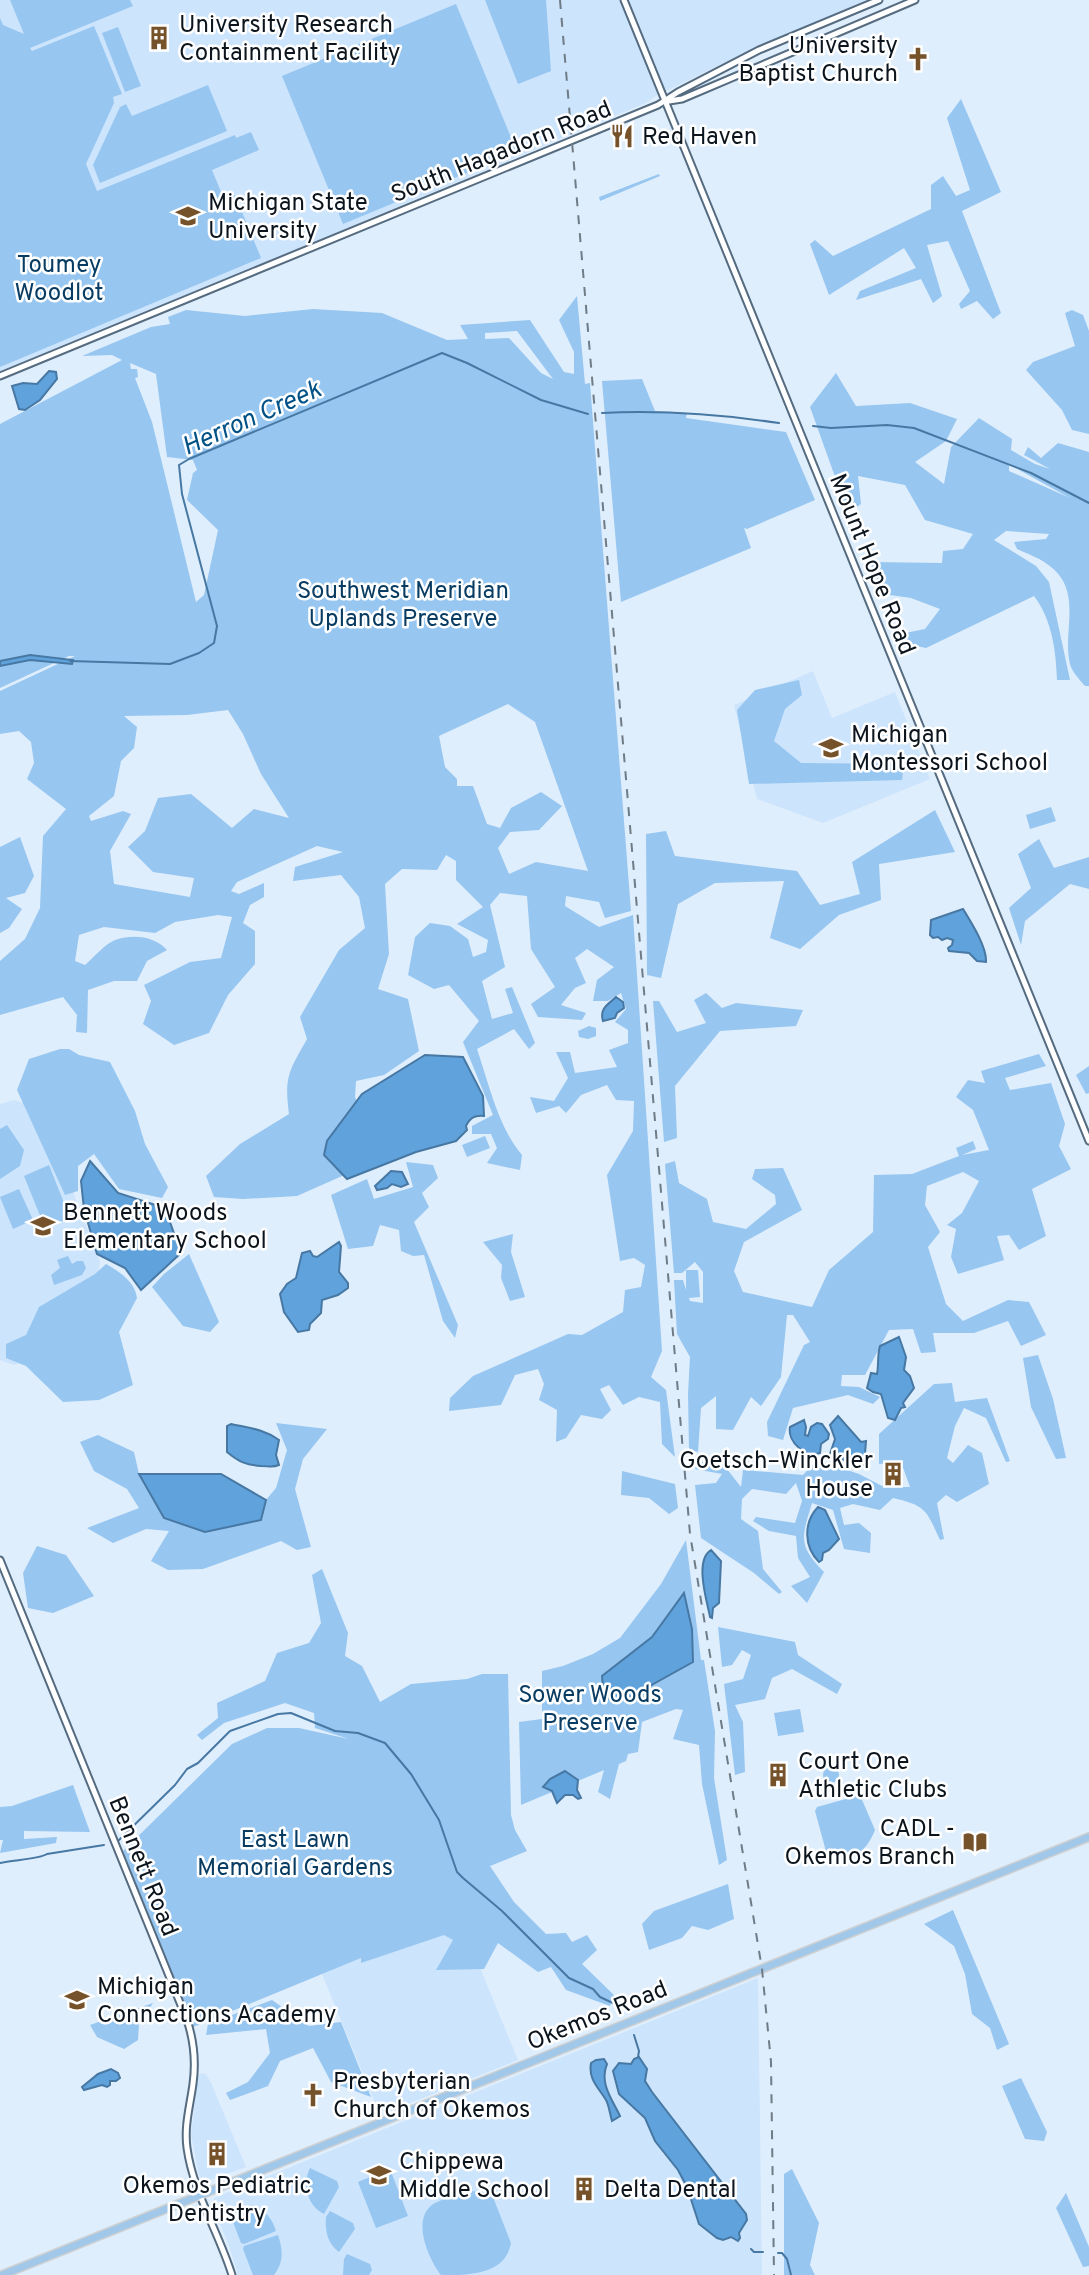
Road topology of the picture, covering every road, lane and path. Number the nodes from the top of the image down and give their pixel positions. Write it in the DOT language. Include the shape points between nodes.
graph roads {
  1 [pos="624,0"];
  2 [pos="915,0"];
  3 [pos="877,1"];
  4 [pos="878,15"];
  5 [pos="666,102"];
  6 [pos="0,376"];
  7 [pos="1089,1141"];
  8 [pos="0,1560"];
  9 [pos="1089,1837"];
  10 [pos="201,2195"];
  11 [pos="2,2275"];
  12 [pos="232,2275"];
  1 -- 5 [label="street, Mount Hope Road"];
  2 -- 4 [label="street, South Hagadorn Road"];
  3 -- 4 [label="street" via="873,8"];
  3 -- 5 [label="street, South Hagadorn Road" via="766,47"];
  4 -- 5 [label="street, South Hagadorn Road"];
  5 -- 6 [label="street, South Hagadorn Road"];
  5 -- 7 [label="street, Mount Hope Road"];
  8 -- 10 [label="street, Bennett Road" via="187,2020 194,2067 186,2142"];
  9 -- 10 [label="main road, Okemos Road"];
  10 -- 11 [label="main road, Okemos Road"];
  10 -- 12 [label="street, Bennett Road"];
}
